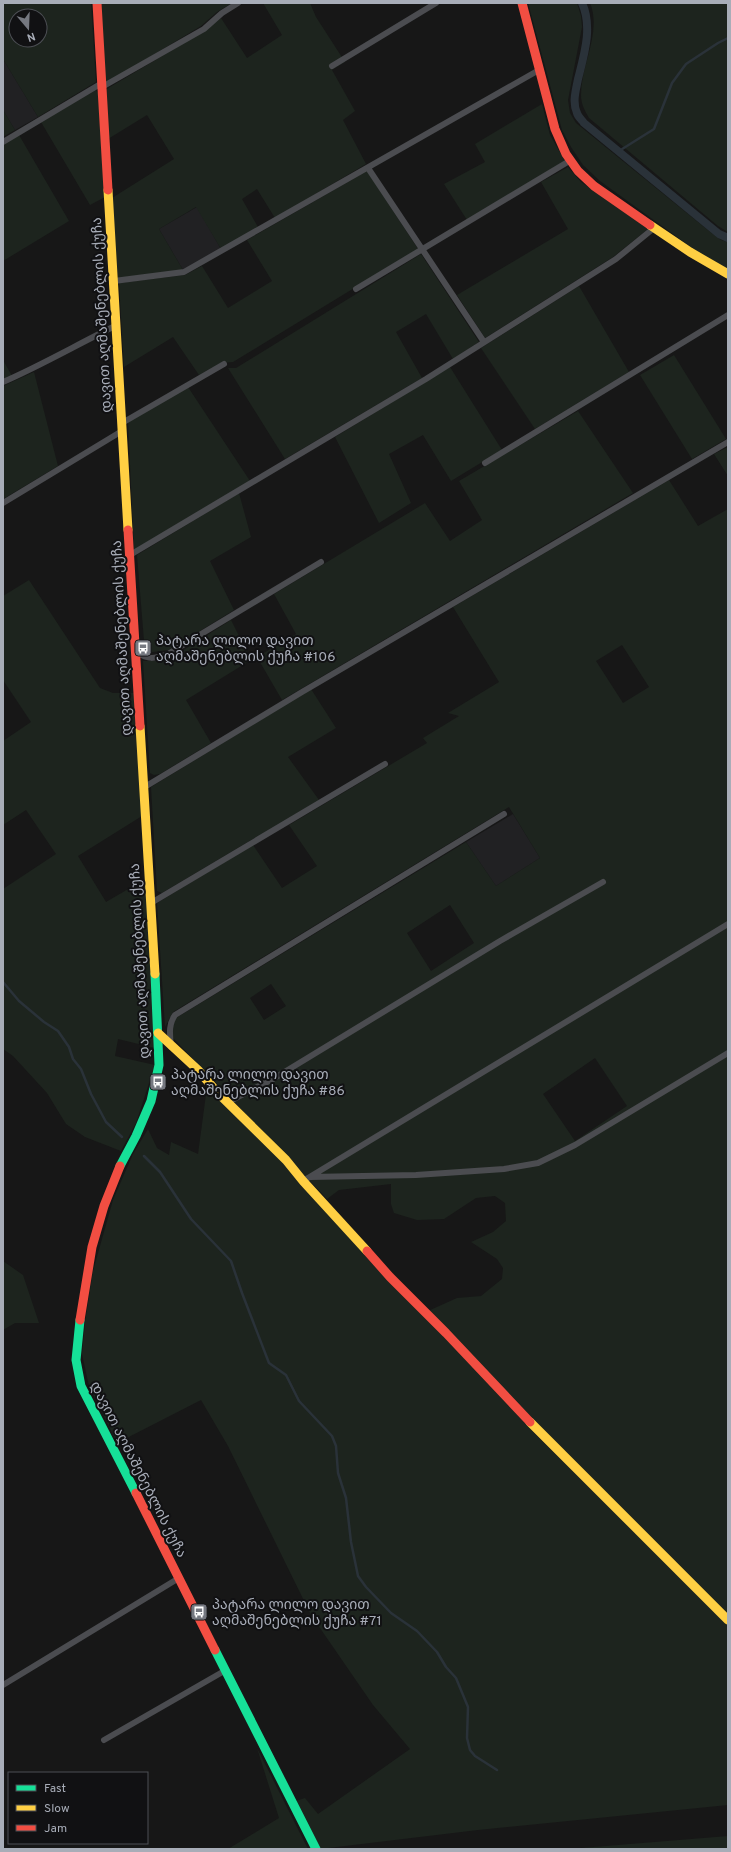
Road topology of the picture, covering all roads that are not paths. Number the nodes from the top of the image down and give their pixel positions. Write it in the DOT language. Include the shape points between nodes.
graph roads {
  1 [pos="97,3"];
  2 [pos="238,3"];
  3 [pos="436,3"];
  4 [pos="522,3"];
  5 [pos="332,66"];
  6 [pos="539,70"];
  7 [pos="102,85"];
  8 [pos="3,142"];
  9 [pos="571,160"];
  10 [pos="368,168"];
  11 [pos="654,228"];
  12 [pos="422,250"];
  13 [pos="728,274"];
  14 [pos="114,281"];
  15 [pos="356,289"];
  16 [pos="728,315"];
  17 [pos="117,325"];
  18 [pos="484,342"];
  19 [pos="224,364"];
  20 [pos="3,382"];
  21 [pos="122,427"];
  22 [pos="728,442"];
  23 [pos="485,463"];
  24 [pos="3,504"];
  25 [pos="130,555"];
  26 [pos="321,562"];
  27 [pos="136,652"];
  28 [pos="385,764"];
  29 [pos="144,788"];
  30 [pos="504,814"];
  31 [pos="604,882"];
  32 [pos="151,903"];
  33 [pos="728,924"];
  34 [pos="158,1033"];
  35 [pos="171,1046"];
  36 [pos="728,1053"];
  37 [pos="228,1102"];
  38 [pos="306,1179"];
  39 [pos="179,1578"];
  40 [pos="728,1620"];
  41 [pos="226,1670"];
  42 [pos="3,1685"];
  43 [pos="104,1740"];
  44 [pos="316,1849"];
  1 -- 7 [label="street, დავით აღმაშენებლის ქუჩა"];
  2 -- 7 [label="street" via="204,29"];
  3 -- 5 [label="street"];
  4 -- 6 [label="street"];
  6 -- 9 [label="street" via="555,129"];
  6 -- 10 [label="street"];
  7 -- 8 [label="street"];
  7 -- 14 [label="street, დავით აღმაშენებლის ქუჩა"];
  9 -- 11 [label="street" via="596,186"];
  9 -- 12 [label="street"];
  10 -- 12 [label="street"];
  10 -- 14 [label="street" via="184,272"];
  11 -- 13 [label="street" via="700,260"];
  11 -- 18 [label="street" via="616,259"];
  12 -- 15 [label="street"];
  12 -- 18 [label="street"];
  14 -- 17 [label="street, დავით აღმაშენებლის ქუჩა"];
  16 -- 23 [label="street"];
  17 -- 20 [label="street"];
  17 -- 21 [label="street, დავით აღმაშენებლის ქუჩა"];
  18 -- 25 [label="street"];
  19 -- 21 [label="street"];
  21 -- 24 [label="street"];
  21 -- 25 [label="street, დავით აღმაშენებლის ქუჩა"];
  22 -- 29 [label="street" via="302,692"];
  25 -- 27 [label="street, დავით აღმაშენებლის ქუჩა"];
  26 -- 27 [label="street" via="168,654 147,658"];
  27 -- 29 [label="street, დავით აღმაშენებლის ქუჩა"];
  28 -- 32 [label="street"];
  29 -- 32 [label="street, დავით აღმაშენებლის ქუჩა"];
  30 -- 35 [label="street" via="175,1015 170,1027"];
  31 -- 37 [label="street" via="500,941 273,1079"];
  32 -- 34 [label="street, დავით აღმაშენებლის ქუჩა"];
  33 -- 38 [label="street"];
  34 -- 35 [label="street"];
  34 -- 39 [label="street, დავით აღმაშენებლის ქუჩა" via="158,1065 151,1101 136,1136 119,1166 92,1247 76,1360 81,1386"];
  35 -- 37 [label="street"];
  36 -- 38 [label="street" via="575,1144 538,1163 416,1175"];
  37 -- 38 [label="street"];
  38 -- 40 [label="street" via="390,1277 527,1419"];
  39 -- 41 [label="street, დავით აღმაშენებლის ქუჩა"];
  39 -- 42 [label="street"];
  41 -- 43 [label="street"];
  41 -- 44 [label="street, დავით აღმაშენებლის ქუჩა"];
}
